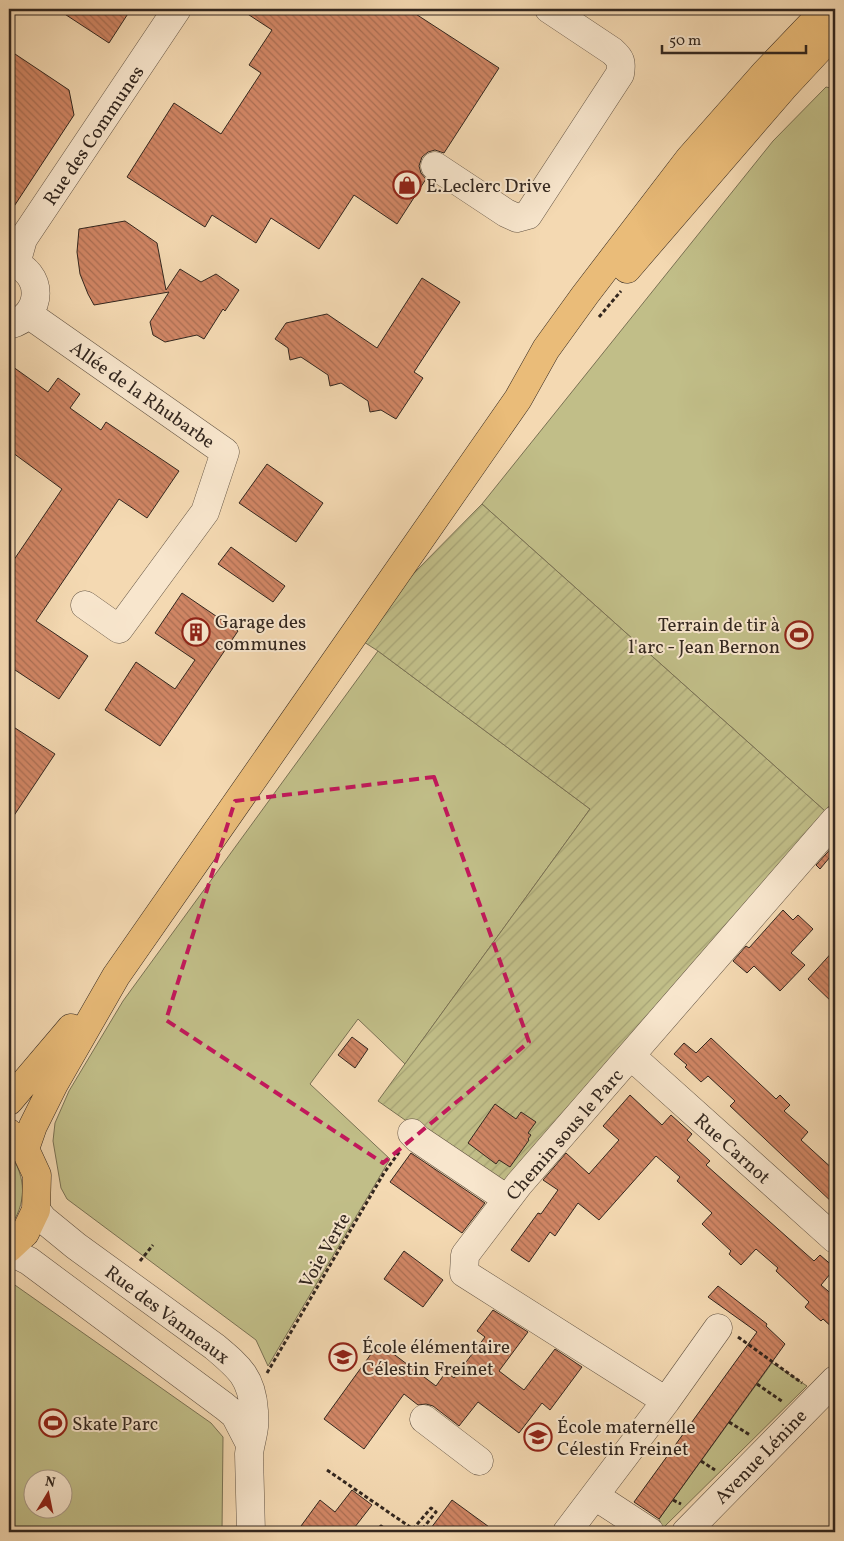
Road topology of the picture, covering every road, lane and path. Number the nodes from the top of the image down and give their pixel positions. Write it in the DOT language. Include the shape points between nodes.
graph roads {
  1 [pos="177,9"];
  2 [pos="549,9"];
  3 [pos="826,9"];
  4 [pos="835,32"];
  5 [pos="435,166"];
  6 [pos="12,263"];
  7 [pos="18,319"];
  8 [pos="518,399"];
  9 [pos="85,605"];
  10 [pos="835,820"];
  11 [pos="116,976"];
  12 [pos="631,1056"];
  13 [pos="9,1102"];
  14 [pos="412,1133"];
  15 [pos="17,1141"];
  16 [pos="507,1199"];
  17 [pos="36,1210"];
  18 [pos="835,1239"];
  19 [pos="153,1245"];
  20 [pos="9,1250"];
  21 [pos="140,1261"];
  22 [pos="718,1328"];
  23 [pos="264,1374"];
  24 [pos="835,1380"];
  25 [pos="757,1384"];
  26 [pos="806,1386"];
  27 [pos="666,1401"];
  28 [pos="787,1405"];
  29 [pos="424,1419"];
  30 [pos="730,1422"];
  31 [pos="754,1438"];
  32 [pos="250,1444"];
  33 [pos="478,1461"];
  34 [pos="701,1461"];
  35 [pos="327,1470"];
  36 [pos="720,1473"];
  37 [pos="595,1496"];
  38 [pos="695,1529"];
  39 [pos="251,1532"];
  40 [pos="376,1532"];
  41 [pos="389,1532"];
  42 [pos="420,1532"];
  43 [pos="567,1532"];
  44 [pos="650,1532"];
  1 -- 6 [label="street, Rue des Communes" via="23,240"];
  2 -- 5 [label="street" via="612,51 622,63 620,74 528,215 517,218 506,213"];
  3 -- 8 [label="main road" via="689,159 546,349"];
  4 -- 8 [label="main road" via="637,256 557,358"];
  6 -- 7 [label="street" via="30,274 34,282 33,307"];
  7 -- 9 [label="street, Allée de la Rhubarbe" via="225,452 205,512 119,628"];
  8 -- 11 [label="main road"];
  10 -- 12 [label="street, Chemin sous le Parc"];
  11 -- 13 [label="main road"];
  11 -- 15 [label="main road" via="33,1126"];
  12 -- 16 [label="street, Chemin sous le Parc"];
  12 -- 18 [label="street, Rue Carnot"];
  14 -- 16 [label="street"];
  14 -- 23 [label="path, Voie Verte" via="384,1173 269,1372"];
  15 -- 17 [label="main road" via="37,1175"];
  16 -- 27 [label="street, Chemin sous le Parc" via="464,1255 464,1273"];
  17 -- 20 [label="main road" via="26,1233"];
  17 -- 32 [label="street, Rue des Vanneaux" via="76,1246 216,1347 237,1366 249,1382 253,1402 254,1426"];
  19 -- 21 [label="path"];
  20 -- 32 [label="street, Rue des Vanneaux" via="29,1261 224,1406 235,1415"];
  22 -- 26 [label="path" via="727,1328"];
  22 -- 27 [label="street"];
  24 -- 38 [label="street, Avenue Lénine"];
  25 -- 28 [label="path"];
  27 -- 37 [label="street"];
  29 -- 33 [label="street"];
  30 -- 31 [label="path"];
  32 -- 39 [label="street, Rue des Vanneaux"];
  34 -- 36 [label="path"];
  35 -- 42 [label="path" via="413,1529 431,1508 436,1512"];
  37 -- 43 [label="street"];
  37 -- 44 [label="street"];
  40 -- 41 [label="path" via="381,1526"];
}
